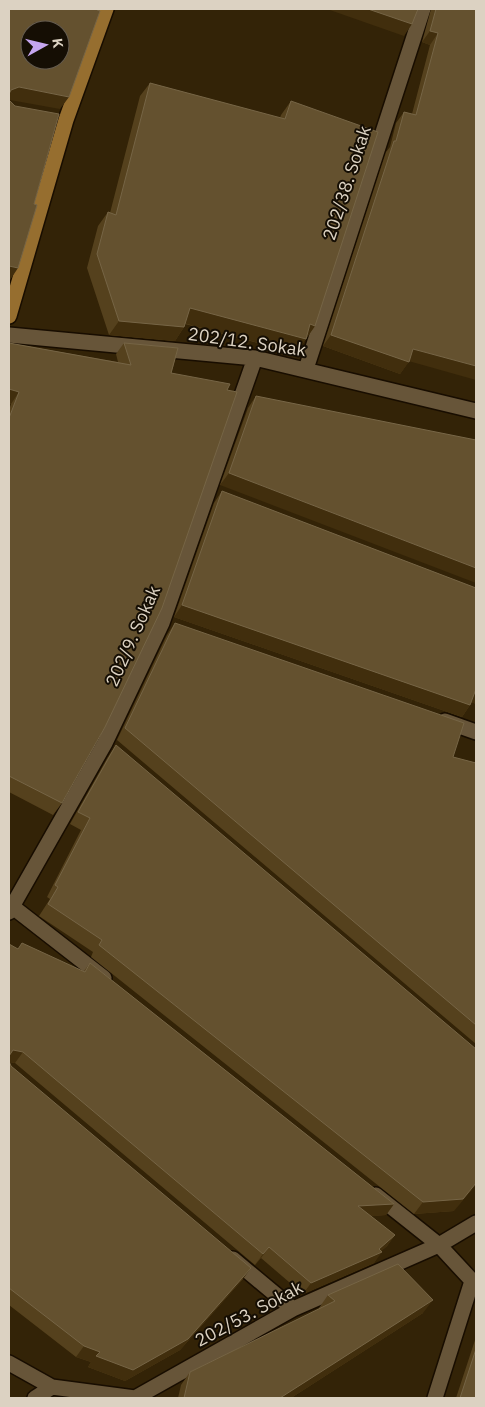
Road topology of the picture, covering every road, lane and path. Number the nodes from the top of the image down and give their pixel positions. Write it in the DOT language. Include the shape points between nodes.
graph roads {
  1 [pos="106,9"];
  2 [pos="424,9"];
  3 [pos="47,116"];
  4 [pos="66,120"];
  5 [pos="9,316"];
  6 [pos="9,335"];
  7 [pos="255,358"];
  8 [pos="306,369"];
  9 [pos="476,411"];
  10 [pos="162,623"];
  11 [pos="181,629"];
  12 [pos="430,716"];
  13 [pos="476,732"];
  14 [pos="104,743"];
  15 [pos="120,756"];
  16 [pos="10,907"];
  17 [pos="113,985"];
  18 [pos="361,1183"];
  19 [pos="476,1223"];
  20 [pos="439,1245"];
  21 [pos="218,1246"];
  22 [pos="474,1283"];
  23 [pos="293,1309"];
  24 [pos="9,1363"];
  25 [pos="52,1388"];
  26 [pos="34,1398"];
  27 [pos="135,1398"];
  28 [pos="435,1398"];
  1 -- 4 [label="main road"];
  2 -- 8 [label="street, 202/38. Sokak"];
  3 -- 4 [label="street"];
  4 -- 5 [label="main road"];
  6 -- 7 [label="street, 202/12. Sokak"];
  7 -- 8 [label="street, 202/12. Sokak"];
  7 -- 10 [label="street, 202/9. Sokak" via="214,493"];
  8 -- 9 [label="street, 202/12. Sokak"];
  10 -- 11 [label="street"];
  10 -- 14 [label="street, 202/9. Sokak"];
  12 -- 13 [label="street"];
  14 -- 15 [label="street"];
  14 -- 16 [label="street, 202/9. Sokak"];
  16 -- 17 [label="street"];
  18 -- 20 [label="street"];
  19 -- 20 [label="street, 202/53. Sokak"];
  20 -- 22 [label="street"];
  20 -- 23 [label="street, 202/53. Sokak"];
  21 -- 23 [label="street"];
  22 -- 28 [label="street"];
  23 -- 27 [label="street, 202/53. Sokak"];
  24 -- 25 [label="street"];
  25 -- 26 [label="street"];
  25 -- 27 [label="street, 202/53. Sokak"];
}
